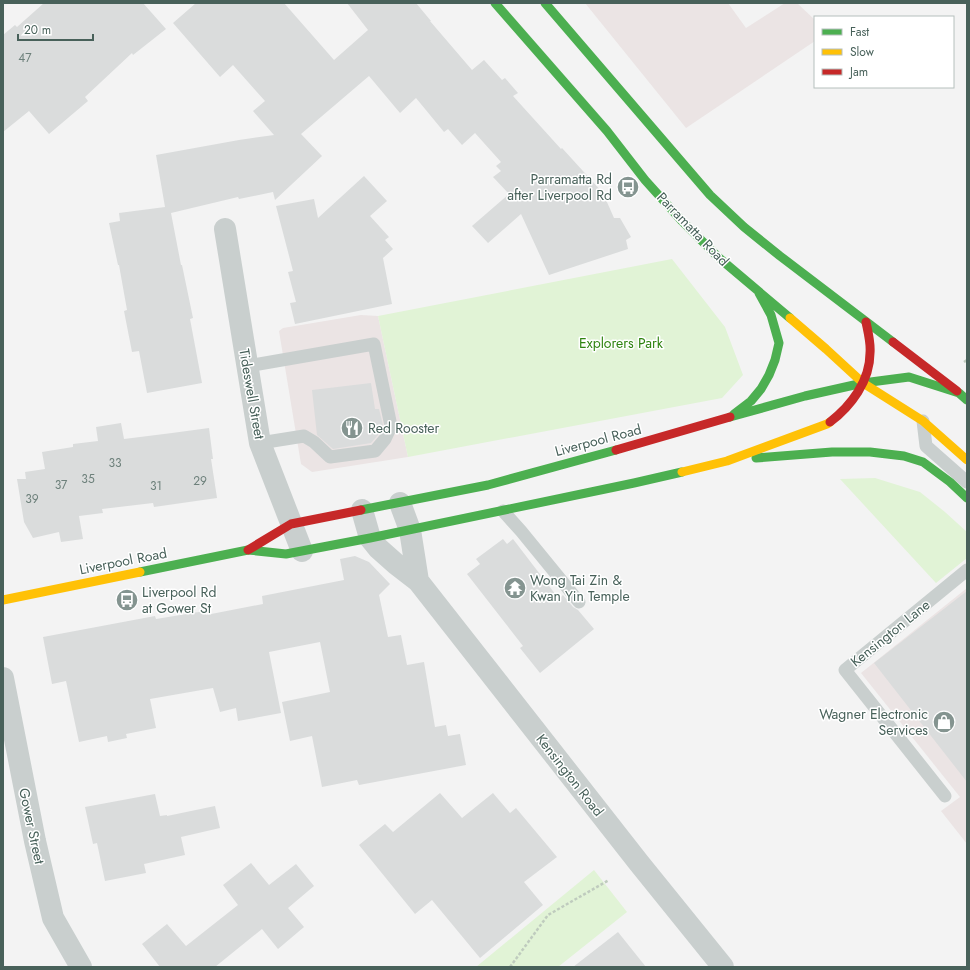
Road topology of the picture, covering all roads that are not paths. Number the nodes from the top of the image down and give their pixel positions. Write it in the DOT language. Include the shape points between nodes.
graph roads {
  1 [pos="495,3"];
  2 [pos="545,3"];
  3 [pos="225,230"];
  4 [pos="759,293"];
  5 [pos="866,322"];
  6 [pos="247,366"];
  7 [pos="863,383"];
  8 [pos="959,393"];
  9 [pos="967,400"];
  10 [pos="730,418"];
  11 [pos="923,421"];
  12 [pos="260,443"];
  13 [pos="967,460"];
  14 [pos="727,461"];
  15 [pos="967,482"];
  16 [pos="967,498"];
  17 [pos="400,503"];
  18 [pos="362,510"];
  19 [pos="503,511"];
  20 [pos="291,524"];
  21 [pos="410,530"];
  22 [pos="370,538"];
  23 [pos="248,550"];
  24 [pos="302,551"];
  25 [pos="967,570"];
  26 [pos="418,581"];
  27 [pos="3,600"];
  28 [pos="579,602"];
  29 [pos="3,678"];
  30 [pos="945,796"];
  31 [pos="81,967"];
  32 [pos="723,967"];
  1 -- 4 [label="main road, Parramatta Road" via="681,220"];
  2 -- 5 [label="main road" via="710,196 744,227"];
  3 -- 6 [label="street, Tideswell Street"];
  4 -- 7 [label="main road, Parramatta Road"];
  4 -- 10 [label="main road" via="772,315 779,343 769,375 761,389"];
  5 -- 7 [label="main road" via="871,358"];
  5 -- 8 [label="main road"];
  6 -- 12 [label="street, Tideswell Street"];
  6 -- 12 [label="lane" via="374,344 391,426 376,451 330,457 304,436"];
  7 -- 8 [label="main road, Liverpool Road" via="909,377"];
  7 -- 10 [label="main road, Liverpool Road" via="805,396"];
  7 -- 11 [label="main road, Parramatta Road"];
  7 -- 14 [label="main road" via="852,401 827,424"];
  8 -- 9 [label="main road"];
  10 -- 17 [label="main road, Liverpool Road" via="488,485"];
  11 -- 13 [label="main road, Parramatta Road"];
  11 -- 15 [label="lane" via="926,446"];
  12 -- 20 [label="street, Tideswell Street"];
  14 -- 16 [label="main road" via="832,452 870,452 904,456 923,462"];
  14 -- 19 [label="main road, Liverpool Road"];
  17 -- 18 [label="main road, Liverpool Road"];
  17 -- 21 [label="street, Kensington Road"];
  18 -- 20 [label="main road, Liverpool Road"];
  18 -- 22 [label="street, Kensington Road"];
  19 -- 21 [label="main road, Liverpool Road"];
  19 -- 28 [label="lane"];
  20 -- 23 [label="main road, Liverpool Road"];
  20 -- 24 [label="street, Tideswell Street"];
  21 -- 22 [label="main road, Liverpool Road"];
  21 -- 26 [label="street, Kensington Road"];
  22 -- 24 [label="main road, Liverpool Road"];
  22 -- 26 [label="street, Kensington Road" via="378,548"];
  23 -- 24 [label="main road, Liverpool Road" via="286,554"];
  23 -- 27 [label="main road, Liverpool Road"];
  25 -- 30 [label="lane, Kensington Lane" via="845,670"];
  26 -- 32 [label="street, Kensington Road" via="639,864"];
  29 -- 31 [label="street, Gower Street" via="53,918"];
}
